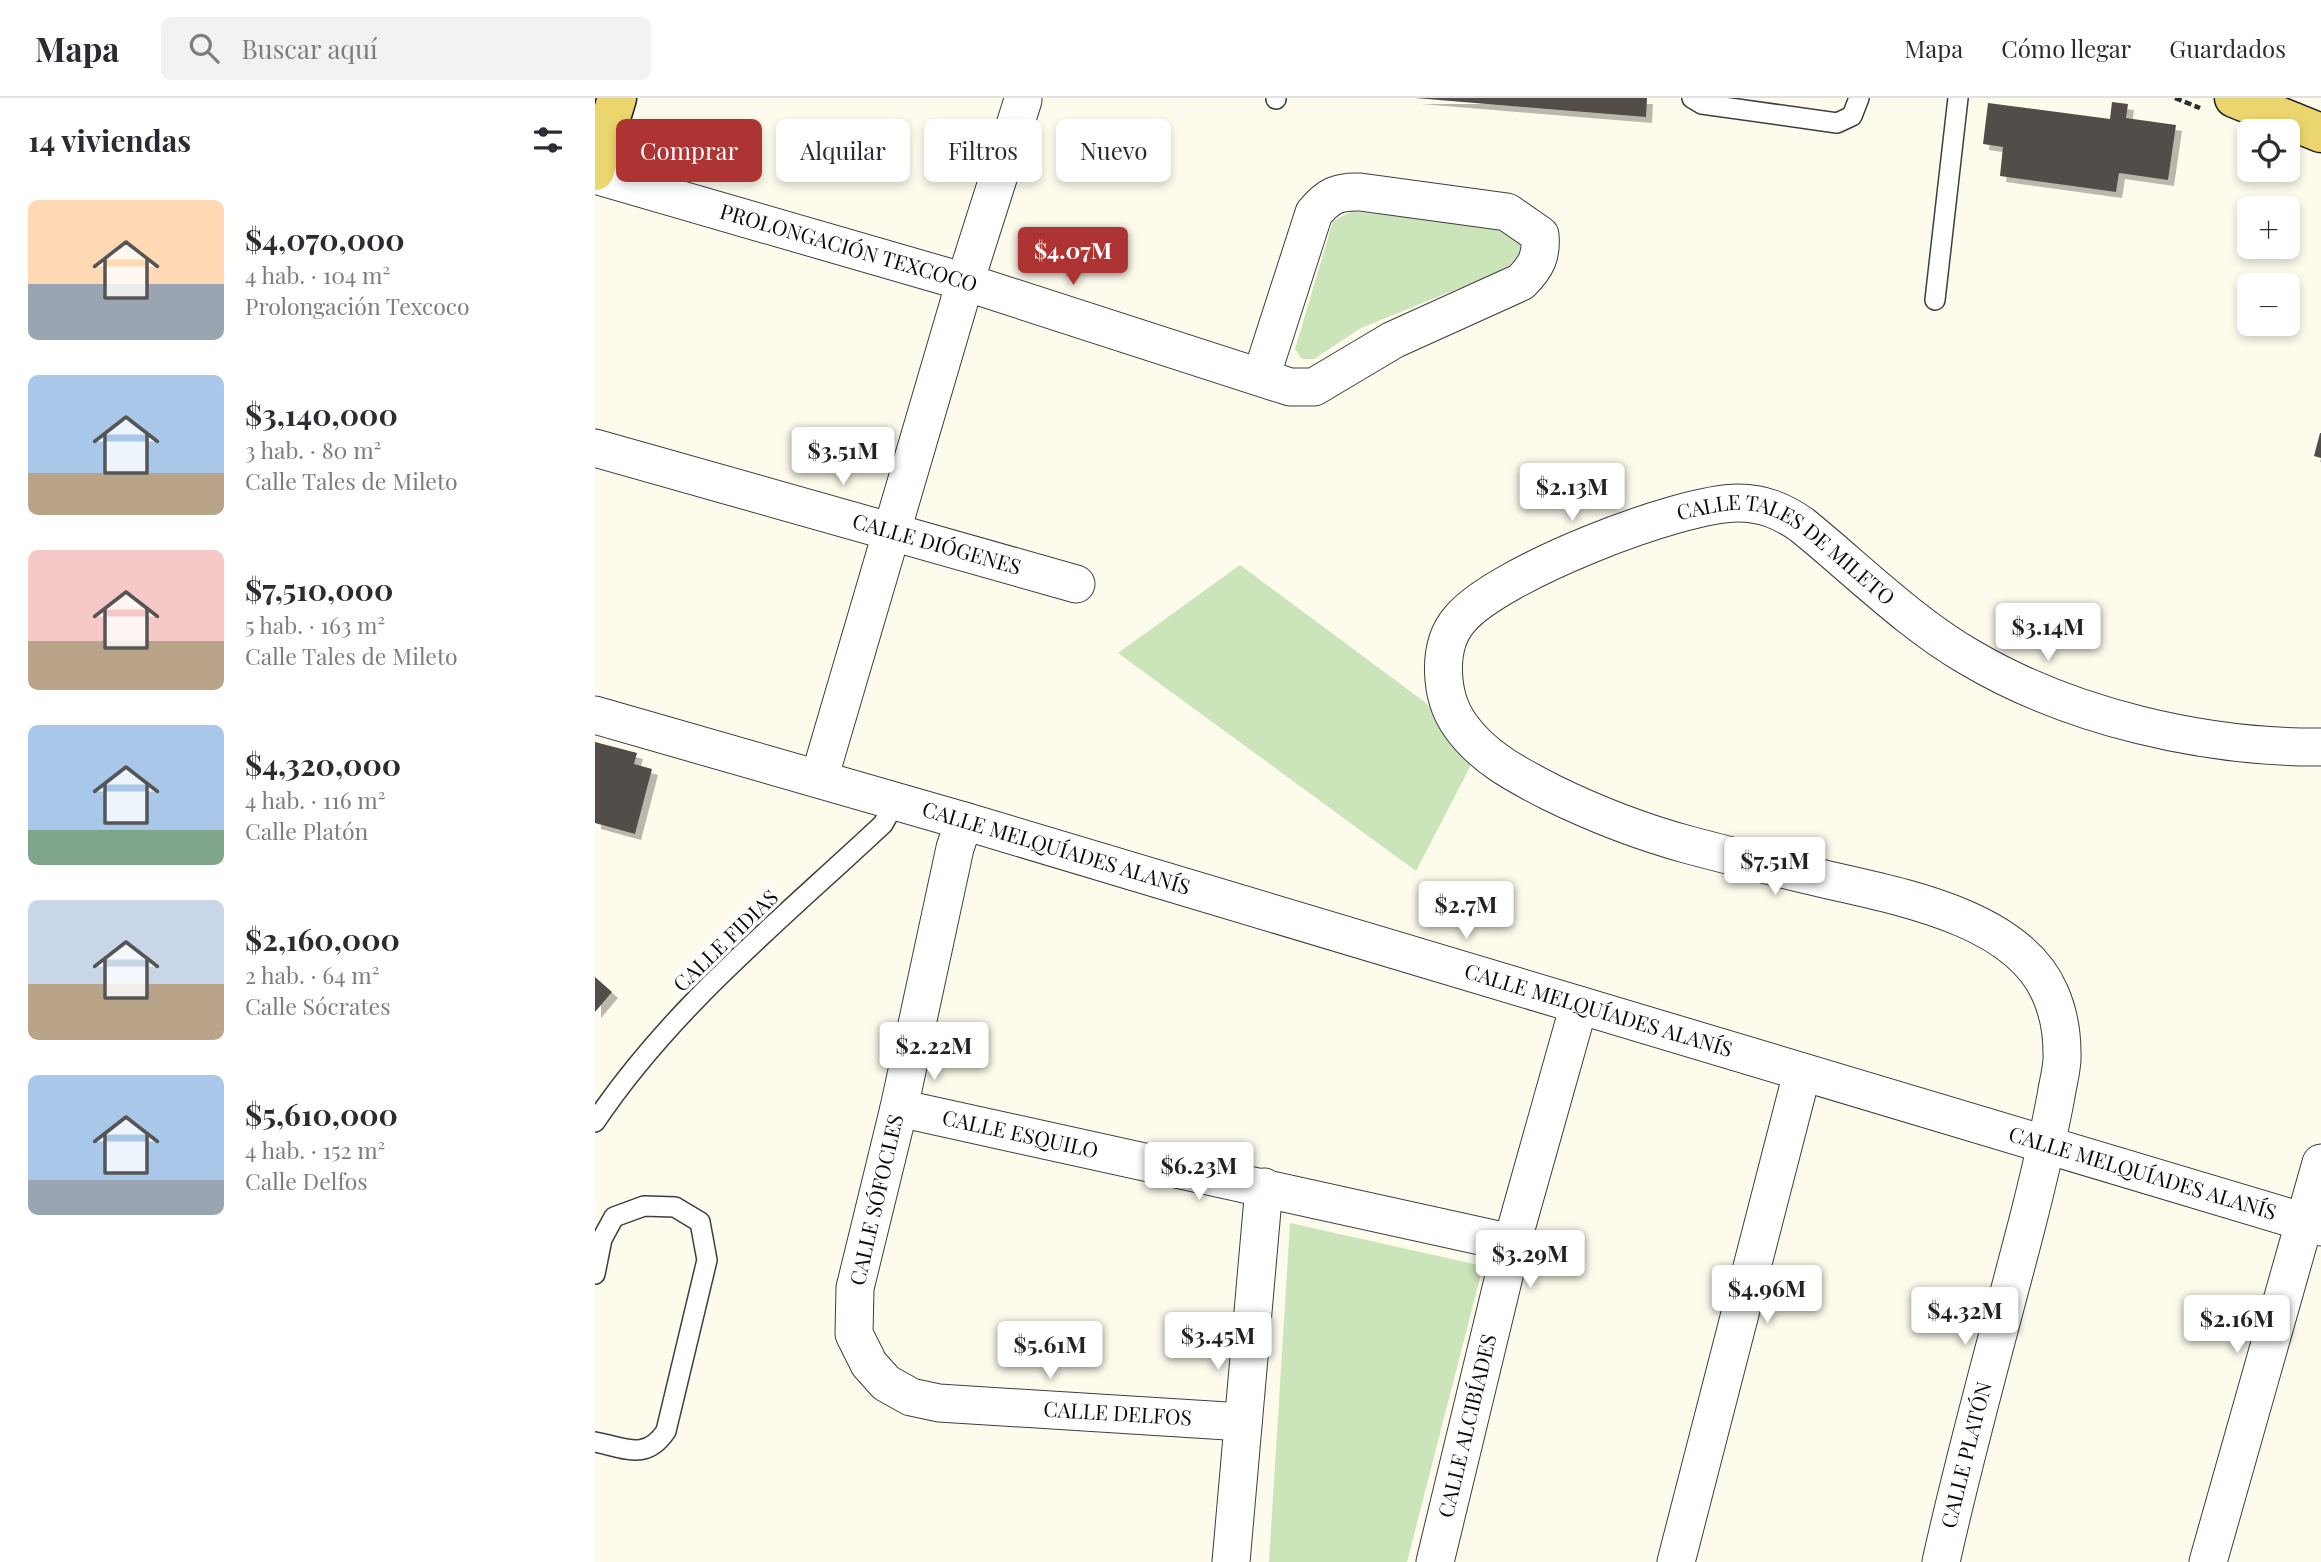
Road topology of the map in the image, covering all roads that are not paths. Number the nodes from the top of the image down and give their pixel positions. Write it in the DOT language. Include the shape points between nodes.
graph roads {
  1 [pos="617,98"];
  2 [pos="1692,98"];
  3 [pos="1859,98"];
  4 [pos="1958,98"];
  5 [pos="2234,98"];
  6 [pos="1023,100"];
  7 [pos="2300,117"];
  8 [pos="595,173"];
  9 [pos="965,282"];
  10 [pos="1935,300"];
  11 [pos="1261,377"];
  12 [pos="595,448"];
  13 [pos="892,531"];
  14 [pos="1076,584"];
  15 [pos="595,715"];
  16 [pos="2321,747"];
  17 [pos="818,779"];
  18 [pos="896,802"];
  19 [pos="964,821"];
  20 [pos="1579,1005"];
  21 [pos="1802,1073"];
  22 [pos="899,1108"];
  23 [pos="595,1122"];
  24 [pos="2047,1145"];
  25 [pos="2321,1163"];
  26 [pos="1264,1186"];
  27 [pos="2313,1224"];
  28 [pos="1512,1243"];
  29 [pos="595,1274"];
  30 [pos="854,1334"];
  31 [pos="1243,1422"];
  32 [pos="595,1442"];
  33 [pos="1231,1562"];
  34 [pos="1435,1562"];
  35 [pos="1675,1562"];
  36 [pos="1941,1562"];
  37 [pos="2208,1562"];
  1 -- 8 [label="main road"];
  2 -- 3 [label="lane" via="1702,104 1837,124 1852,116"];
  4 -- 10 [label="lane"];
  5 -- 7 [label="main road"];
  6 -- 9 [label="street"];
  8 -- 9 [label="street, PROLONGACIÓN TEXCOCO"];
  9 -- 11 [label="street, PROLONGACIÓN TEXCOCO"];
  9 -- 13 [label="street"];
  11 -- 11 [label="street, PROLONGACIÓN TEXCOCO" via="1314,213 1326,198 1343,191 1360,192 1507,212 1540,234 1542,251 1521,282 1393,340 1314,387 1290,387"];
  12 -- 13 [label="street, CALLE DIÓGENES"];
  13 -- 14 [label="street, CALLE DIÓGENES"];
  13 -- 17 [label="street"];
  15 -- 17 [label="street, CALLE MELQUÍADES ALANÍS"];
  16 -- 24 [label="street, CALLE TALES DE MILETO" via="2227,742 2160,729 2008,678 1968,656 1786,513 1764,505 1716,504 1682,511 1522,573 1458,620 1446,649 1446,697 1459,724 1483,751 1514,774 1581,807 1650,833 1926,905 1973,922 2003,940 2050,991 2057,1017 2063,1056"];
  17 -- 18 [label="street, CALLE MELQUÍADES ALANÍS"];
  18 -- 19 [label="street, CALLE MELQUÍADES ALANÍS"];
  18 -- 23 [label="lane, CALLE FIDIAS" via="883,824 660,1036"];
  19 -- 20 [label="street, CALLE MELQUÍADES ALANÍS"];
  19 -- 22 [label="street, CALLE SÓFOCLES"];
  20 -- 21 [label="street, CALLE MELQUÍADES ALANÍS"];
  20 -- 28 [label="street, CALLE ALCIBÍADES"];
  21 -- 24 [label="street, CALLE MELQUÍADES ALANÍS"];
  21 -- 35 [label="street"];
  22 -- 26 [label="street, CALLE ESQUILO"];
  22 -- 30 [label="street, CALLE SÓFOCLES" via="855,1288"];
  24 -- 27 [label="street, CALLE MELQUÍADES ALANÍS"];
  24 -- 36 [label="street, CALLE PLATÓN"];
  25 -- 27 [label="street"];
  26 -- 28 [label="street, CALLE ESQUILO"];
  26 -- 31 [label="street"];
  27 -- 37 [label="street"];
  28 -- 34 [label="street, CALLE ALCIBÍADES"];
  29 -- 32 [label="lane" via="602,1239 614,1217 644,1206 675,1207 700,1222 707,1260 666,1431 657,1444 644,1451"];
  30 -- 31 [label="street, CALLE DELFOS" via="869,1364 886,1383 921,1399"];
  31 -- 33 [label="street"];
}
